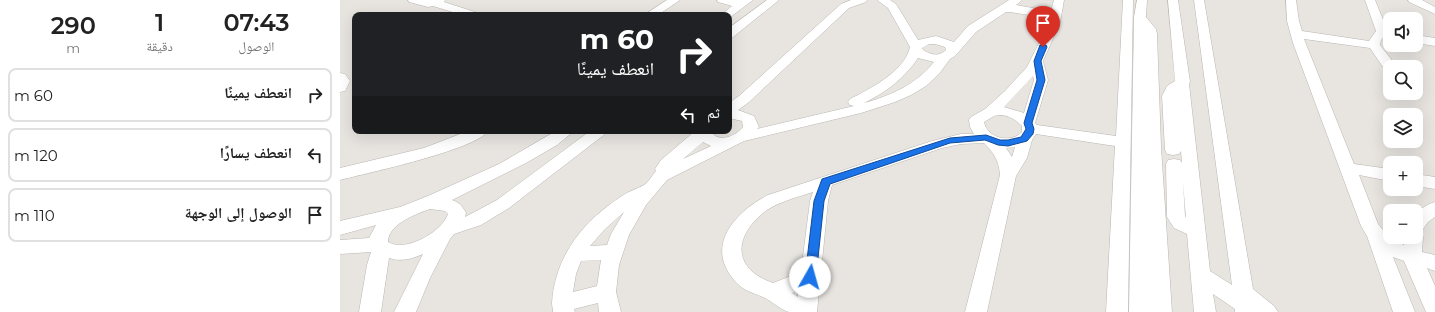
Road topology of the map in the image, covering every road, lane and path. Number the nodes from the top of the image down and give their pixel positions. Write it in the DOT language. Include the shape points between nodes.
graph roads {
  1 [pos="413,0"];
  2 [pos="674,0"];
  3 [pos="687,0"];
  4 [pos="722,0"];
  5 [pos="774,0"];
  6 [pos="862,0"];
  7 [pos="882,0"];
  8 [pos="895,0"];
  9 [pos="1017,0"];
  10 [pos="1037,0"];
  11 [pos="1059,0"];
  12 [pos="1128,0"];
  13 [pos="1142,0"];
  14 [pos="1173,0"];
  15 [pos="1199,0"];
  16 [pos="1291,0"];
  17 [pos="1370,0"];
  18 [pos="1413,0"];
  19 [pos="437,1"];
  20 [pos="745,2"];
  21 [pos="847,3"];
  22 [pos="1002,9"];
  23 [pos="1435,11"];
  24 [pos="466,12"];
  25 [pos="655,12"];
  26 [pos="669,12"];
  27 [pos="731,12"];
  28 [pos="1036,12"];
  29 [pos="900,13"];
  30 [pos="1056,14"];
  31 [pos="1140,17"];
  32 [pos="732,32"];
  33 [pos="1383,32"];
  34 [pos="967,33"];
  35 [pos="1049,33"];
  36 [pos="1296,34"];
  37 [pos="1383,35"];
  38 [pos="936,40"];
  39 [pos="1423,40"];
  40 [pos="1435,42"];
  41 [pos="1374,45"];
  42 [pos="916,48"];
  43 [pos="948,55"];
  44 [pos="1385,60"];
  45 [pos="1037,61"];
  46 [pos="340,77"];
  47 [pos="340,88"];
  48 [pos="744,99"];
  49 [pos="854,106"];
  50 [pos="732,108"];
  51 [pos="990,112"];
  52 [pos="732,117"];
  53 [pos="976,120"];
  54 [pos="744,130"];
  55 [pos="1027,130"];
  56 [pos="450,134"];
  57 [pos="474,134"];
  58 [pos="558,134"];
  59 [pos="596,134"];
  60 [pos="702,134"];
  61 [pos="706,134"];
  62 [pos="988,139"];
  63 [pos="1123,142"];
  64 [pos="938,144"];
  65 [pos="1154,154"];
  66 [pos="1182,158"];
  67 [pos="340,165"];
  68 [pos="1347,168"];
  69 [pos="340,174"];
  70 [pos="1383,174"];
  71 [pos="1008,175"];
  72 [pos="656,181"];
  73 [pos="1423,181"];
  74 [pos="826,182"];
  75 [pos="1435,183"];
  76 [pos="784,195"];
  77 [pos="431,203"];
  78 [pos="819,208"];
  79 [pos="1435,208"];
  80 [pos="406,211"];
  81 [pos="1423,217"];
  82 [pos="340,228"];
  83 [pos="446,233"];
  84 [pos="1376,235"];
  85 [pos="1413,244"];
  86 [pos="380,246"];
  87 [pos="340,247"];
  88 [pos="613,252"];
  89 [pos="575,254"];
  90 [pos="1412,257"];
  91 [pos="1435,263"];
  92 [pos="1201,275"];
  93 [pos="810,277"];
  94 [pos="606,292"];
  95 [pos="773,292"];
  96 [pos="1245,304"];
  97 [pos="563,308"];
  98 [pos="1435,309"];
  99 [pos="1406,311"];
  100 [pos="370,312"];
  101 [pos="405,312"];
  102 [pos="610,312"];
  103 [pos="802,312"];
  104 [pos="806,312"];
  105 [pos="976,312"];
  106 [pos="1117,312"];
  107 [pos="1140,312"];
  108 [pos="1161,312"];
  109 [pos="1205,312"];
  110 [pos="1267,312"];
  1 -- 19 [label="street" via="426,4"];
  2 -- 25 [label="street"];
  3 -- 26 [label="street"];
  4 -- 20 [label="street"];
  5 -- 32 [label="street"];
  6 -- 21 [label="street"];
  7 -- 29 [label="street"];
  8 -- 29 [label="street"];
  9 -- 22 [label="street"];
  10 -- 28 [label="street"];
  11 -- 30 [label="street"];
  12 -- 63 [label="street"];
  13 -- 31 [label="street"];
  14 -- 66 [label="street" via="1183,82"];
  15 -- 96 [label="street"];
  16 -- 36 [label="street"];
  17 -- 33 [label="street"];
  18 -- 23 [label="street"];
  19 -- 24 [label="street"];
  20 -- 27 [label="street"];
  21 -- 48 [label="street"];
  22 -- 28 [label="street" via="1015,8"];
  22 -- 34 [label="street"];
  28 -- 30 [label="street"];
  28 -- 35 [label="street"];
  29 -- 38 [label="street" via="916,30"];
  29 -- 42 [label="street"];
  30 -- 35 [label="street" via="1053,28"];
  31 -- 65 [label="street" via="1151,34"];
  31 -- 107 [label="street"];
  34 -- 38 [label="street"];
  34 -- 43 [label="street"];
  35 -- 45 [label="street"];
  36 -- 41 [label="street"];
  36 -- 68 [label="street"];
  37 -- 41 [label="street" via="1375,39"];
  38 -- 42 [label="street" via="921,42"];
  38 -- 43 [label="street" via="952,47"];
  39 -- 40 [label="street"];
  41 -- 44 [label="street"];
  42 -- 43 [label="street" via="924,57"];
  42 -- 49 [label="street" via="912,59 894,79"];
  43 -- 49 [label="street" via="927,78 907,92 895,98"];
  45 -- 51 [label="street" via="1018,86"];
  45 -- 55 [label="street" via="1041,80"];
  46 -- 47 [label="street" via="343,81"];
  48 -- 50 [label="street"];
  48 -- 54 [label="street"];
  49 -- 54 [label="street"];
  51 -- 53 [label="street"];
  51 -- 55 [label="street" via="1016,114"];
  52 -- 54 [label="street"];
  53 -- 62 [label="street" via="977,130"];
  53 -- 64 [label="street" via="960,133"];
  54 -- 61 [label="street" via="729,142 710,140"];
  54 -- 72 [label="street"];
  55 -- 62 [label="street" via="1008,143"];
  55 -- 63 [label="street"];
  55 -- 71 [label="street" via="1021,158"];
  56 -- 67 [label="street"];
  57 -- 69 [label="street" via="436,149"];
  58 -- 77 [label="street" via="527,157"];
  59 -- 83 [label="street" via="503,204"];
  60 -- 72 [label="street" via="667,164"];
  62 -- 64 [label="street" via="961,139"];
  62 -- 71 [label="street" via="1005,156"];
  63 -- 106 [label="street"];
  64 -- 74 [label="street"];
  65 -- 66 [label="street"];
  65 -- 108 [label="street"];
  66 -- 92 [label="street" via="1176,217 1180,223 1195,230"];
  68 -- 70 [label="street"];
  68 -- 84 [label="street"];
  71 -- 105 [label="street"];
  72 -- 88 [label="street" via="629,217"];
  72 -- 89 [label="street" via="616,208 595,227"];
  73 -- 75 [label="street"];
  74 -- 76 [label="street"];
  74 -- 78 [label="street"];
  76 -- 78 [label="street" via="804,198"];
  76 -- 95 [label="street" via="764,203 746,216 738,226 731,249 738,270 747,280"];
  77 -- 80 [label="street"];
  77 -- 83 [label="street" via="446,203 457,210 458,216"];
  78 -- 93 [label="street"];
  79 -- 81 [label="street"];
  80 -- 82 [label="street"];
  80 -- 86 [label="street" via="388,223 378,238"];
  83 -- 86 [label="street" via="432,243 409,251 389,251"];
  83 -- 101 [label="street" via="420,278"];
  84 -- 90 [label="street" via="1386,245"];
  84 -- 99 [label="street"];
  85 -- 90 [label="street"];
  86 -- 87 [label="street"];
  86 -- 100 [label="street"];
  88 -- 89 [label="street"];
  88 -- 94 [label="street"];
  89 -- 97 [label="street" via="565,278"];
  90 -- 91 [label="street"];
  90 -- 98 [label="street"];
  92 -- 96 [label="street"];
  92 -- 109 [label="street"];
  93 -- 95 [label="street"];
  93 -- 104 [label="street"];
  94 -- 97 [label="street"];
  94 -- 102 [label="street"];
  95 -- 103 [label="street"];
  96 -- 110 [label="street"];
}
